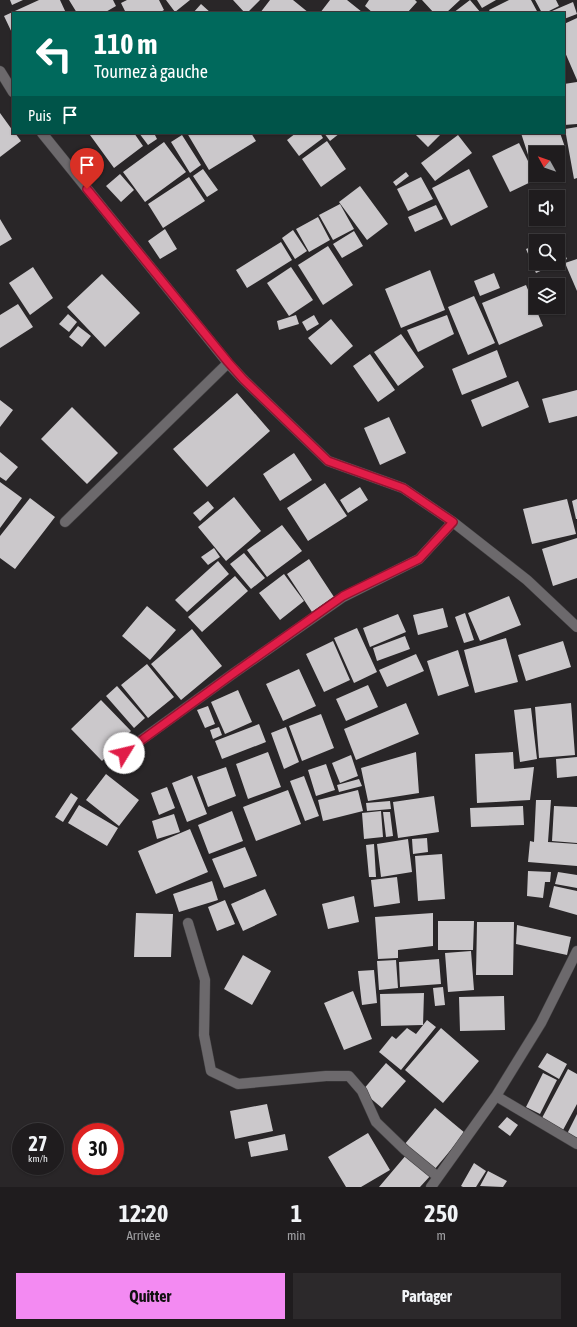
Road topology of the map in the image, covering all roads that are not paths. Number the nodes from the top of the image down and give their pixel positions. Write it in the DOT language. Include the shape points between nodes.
graph roads {
  1 [pos="0,71"];
  2 [pos="12,90"];
  3 [pos="43,134"];
  4 [pos="228,362"];
  5 [pos="65,522"];
  6 [pos="453,522"];
  7 [pos="577,627"];
  8 [pos="112,762"];
  9 [pos="188,923"];
  10 [pos="577,951"];
  11 [pos="496,1096"];
  12 [pos="577,1144"];
  13 [pos="438,1178"];
  14 [pos="431,1187"];
  1 -- 2 [label="street"];
  3 -- 4 [label="street"];
  4 -- 5 [label="street"];
  4 -- 6 [label="street" via="328,461 403,488"];
  6 -- 7 [label="street" via="527,580"];
  6 -- 8 [label="street" via="419,559 343,596"];
  9 -- 13 [label="street" via="205,980 204,1035 211,1071 238,1084 349,1076 362,1091 376,1122"];
  10 -- 11 [label="street" via="541,1023"];
  11 -- 12 [label="street"];
  11 -- 13 [label="street"];
  13 -- 14 [label="street"];
}
